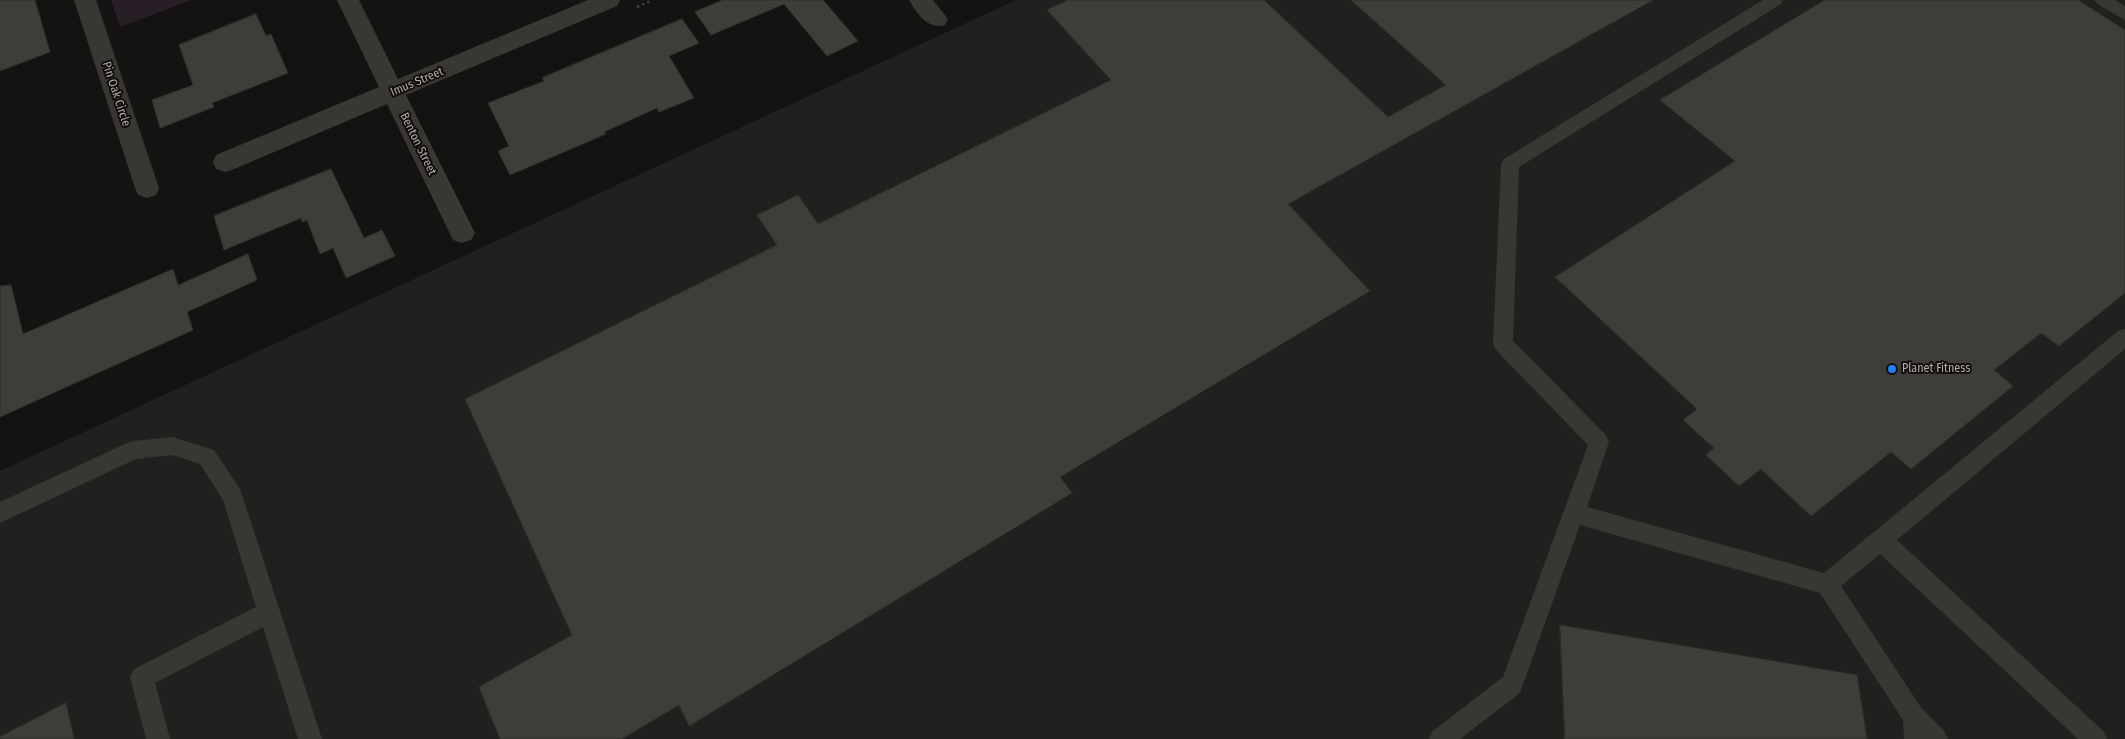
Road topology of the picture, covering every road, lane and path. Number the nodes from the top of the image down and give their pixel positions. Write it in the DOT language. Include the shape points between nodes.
graph roads {
  1 [pos="85,0"];
  2 [pos="348,0"];
  3 [pos="609,0"];
  4 [pos="920,0"];
  5 [pos="1775,0"];
  6 [pos="2104,0"];
  7 [pos="2125,14"];
  8 [pos="937,19"];
  9 [pos="393,92"];
  10 [pos="225,162"];
  11 [pos="146,188"];
  12 [pos="462,233"];
  13 [pos="2125,336"];
  14 [pos="0,513"];
  15 [pos="1574,513"];
  16 [pos="1880,539"];
  17 [pos="1826,584"];
  18 [pos="269,612"];
  19 [pos="1915,728"];
  20 [pos="158,739"];
  21 [pos="310,739"];
  22 [pos="1442,739"];
  23 [pos="1936,739"];
  24 [pos="2095,739"];
  1 -- 11 [label="street, Pin Oak Circle"];
  2 -- 9 [label="street, Benton Street"];
  3 -- 9 [label="street, Imus Street"];
  4 -- 8 [label="street"];
  5 -- 15 [label="lane" via="1510,164 1503,344 1599,442"];
  6 -- 7 [label="lane"];
  9 -- 10 [label="street, Imus Street"];
  9 -- 12 [label="street, Benton Street"];
  13 -- 16 [label="lane"];
  14 -- 18 [label="lane" via="134,450 172,446 207,457 232,496"];
  15 -- 17 [label="lane"];
  15 -- 22 [label="lane" via="1512,685"];
  16 -- 17 [label="lane"];
  16 -- 24 [label="lane"];
  17 -- 19 [label="lane"];
  18 -- 20 [label="lane" via="142,678"];
  18 -- 21 [label="lane"];
  19 -- 23 [label="lane"];
}
